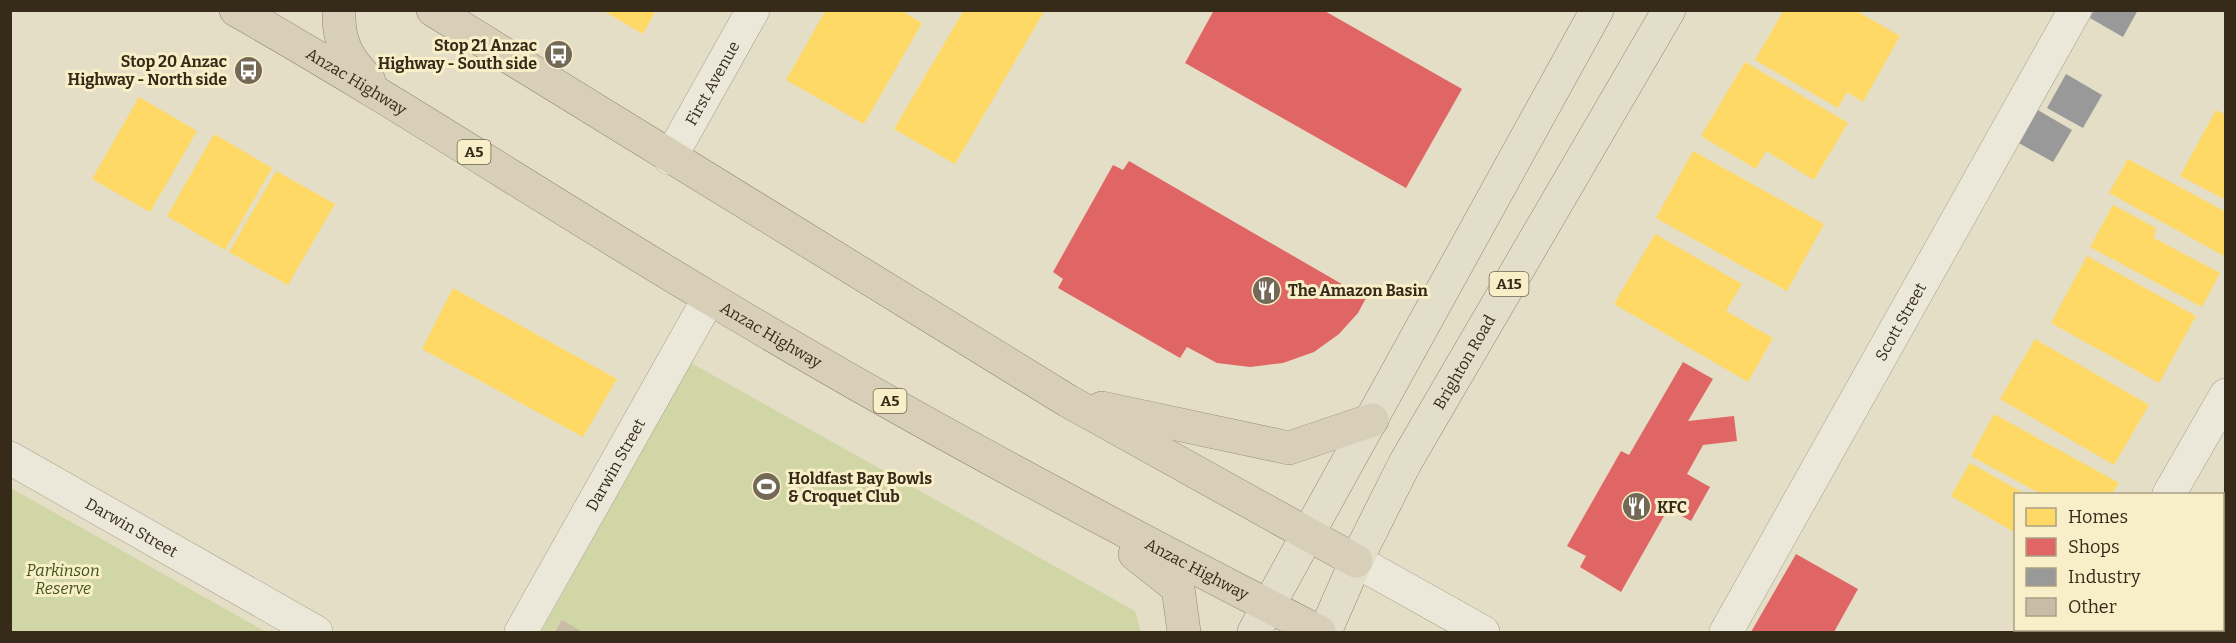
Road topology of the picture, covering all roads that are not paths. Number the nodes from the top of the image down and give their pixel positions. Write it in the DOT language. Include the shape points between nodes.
graph roads {
  1 [pos="339,10"];
  2 [pos="433,10"];
  3 [pos="753,10"];
  4 [pos="1597,10"];
  5 [pos="1669,10"];
  6 [pos="2075,10"];
  7 [pos="257,14"];
  8 [pos="380,94"];
  9 [pos="670,158"];
  10 [pos="709,298"];
  11 [pos="2226,395"];
  12 [pos="1068,401"];
  13 [pos="1371,420"];
  14 [pos="10,458"];
  15 [pos="2170,493"];
  16 [pos="1072,504"];
  17 [pos="1308,534"];
  18 [pos="1356,561"];
  19 [pos="1261,619"];
  20 [pos="316,633"];
  21 [pos="521,633"];
  22 [pos="1184,633"];
  23 [pos="1319,633"];
  24 [pos="1325,633"];
  25 [pos="1484,633"];
  26 [pos="1726,633"];
  1 -- 8 [label="highway" via="339,32 350,60"];
  2 -- 9 [label="highway"];
  3 -- 9 [label="street, First Avenue"];
  4 -- 13 [label="main road"];
  5 -- 18 [label="main road, Brighton Road / A15" via="1405,463"];
  6 -- 26 [label="street, Scott Street"];
  7 -- 8 [label="highway, Anzac Highway / A5"];
  8 -- 10 [label="highway, Anzac Highway / A5"];
  9 -- 12 [label="highway"];
  10 -- 16 [label="highway, Anzac Highway / A5"];
  10 -- 21 [label="street, Darwin Street"];
  11 -- 15 [label="street"];
  12 -- 13 [label="highway" via="1289,448"];
  12 -- 17 [label="highway"];
  13 -- 17 [label="main road"];
  14 -- 20 [label="street, Darwin Street"];
  16 -- 19 [label="highway, Anzac Highway / A5"];
  16 -- 22 [label="highway" via="1178,588"];
  17 -- 18 [label="highway"];
  17 -- 19 [label="main road"];
  18 -- 24 [label="main road, A15"];
  18 -- 25 [label="street"];
  19 -- 23 [label="highway, Anzac Highway / A5"];
}
